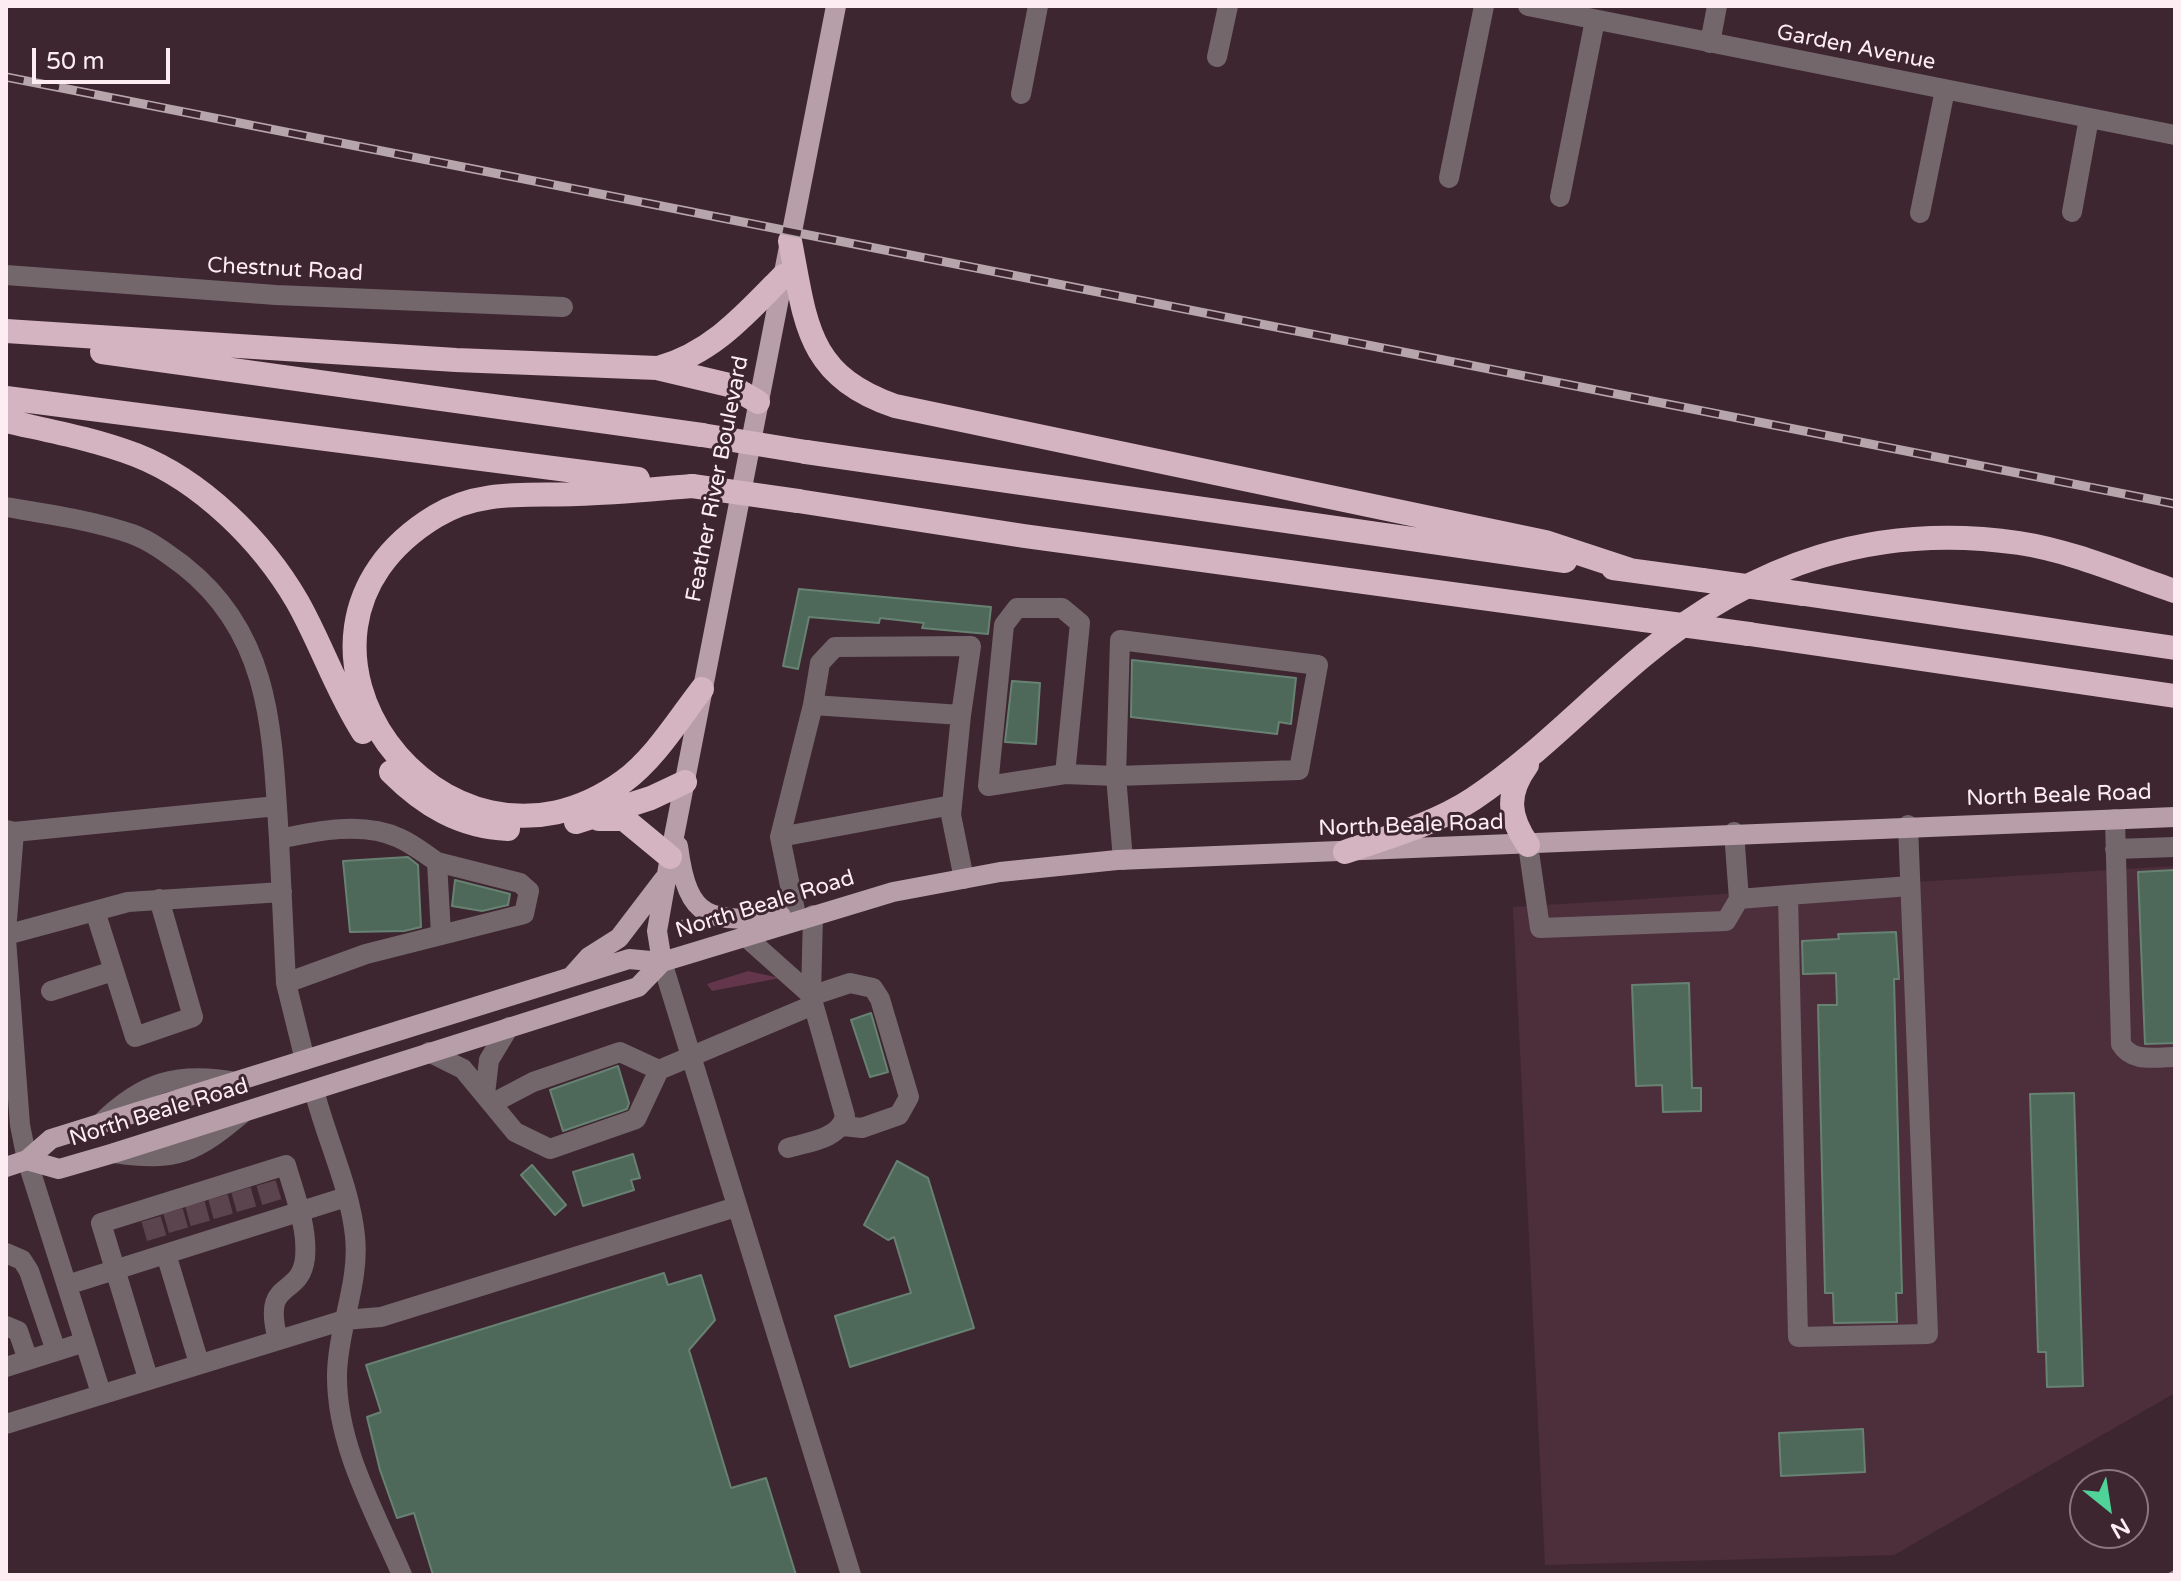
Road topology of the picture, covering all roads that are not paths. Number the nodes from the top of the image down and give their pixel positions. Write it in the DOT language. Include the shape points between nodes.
graph roads {
  1 [pos="836,6"];
  2 [pos="1038,6"];
  3 [pos="1228,6"];
  4 [pos="1484,6"];
  5 [pos="1528,6"];
  6 [pos="1717,6"];
  7 [pos="1595,20"];
  8 [pos="1710,43"];
  9 [pos="1217,57"];
  10 [pos="1945,90"];
  11 [pos="1021,94"];
  12 [pos="2089,118"];
  13 [pos="2175,135"];
  14 [pos="1449,178"];
  15 [pos="1560,197"];
  16 [pos="2072,212"];
  17 [pos="1920,213"];
  18 [pos="790,241"];
  19 [pos="6,275"];
  20 [pos="783,276"];
  21 [pos="563,307"];
  22 [pos="6,331"];
  23 [pos="6,338"];
  24 [pos="657,368"];
  25 [pos="6,398"];
  26 [pos="758,402"];
  27 [pos="6,421"];
  28 [pos="692,486"];
  29 [pos="6,507"];
  30 [pos="1630,570"];
  31 [pos="2175,591"];
  32 [pos="2175,648"];
  33 [pos="702,689"];
  34 [pos="2175,696"];
  35 [pos="813,705"];
  36 [pos="961,715"];
  37 [pos="1533,756"];
  38 [pos="1065,774"];
  39 [pos="1116,776"];
  40 [pos="685,782"];
  41 [pos="952,805"];
  42 [pos="277,806"];
  43 [pos="2175,817"];
  44 [pos="584,819"];
  45 [pos="2115,819"];
  46 [pos="1908,825"];
  47 [pos="676,827"];
  48 [pos="10,831"];
  49 [pos="1734,832"];
  50 [pos="780,837"];
  51 [pos="279,839"];
  52 [pos="1528,845"];
  53 [pos="2175,847"];
  54 [pos="2115,849"];
  55 [pos="1345,852"];
  56 [pos="1123,860"];
  57 [pos="437,862"];
  58 [pos="668,866"];
  59 [pos="964,879"];
  60 [pos="1910,886"];
  61 [pos="282,892"];
  62 [pos="1788,895"];
  63 [pos="159,899"];
  64 [pos="1739,899"];
  65 [pos="95,911"];
  66 [pos="804,915"];
  67 [pos="441,934"];
  68 [pos="6,935"];
  69 [pos="745,936"];
  70 [pos="662,962"];
  71 [pos="113,971"];
  72 [pos="571,977"];
  73 [pos="286,983"];
  74 [pos="51,991"];
  75 [pos="811,999"];
  76 [pos="509,1027"];
  77 [pos="429,1052"];
  78 [pos="690,1056"];
  79 [pos="2175,1057"];
  80 [pos="305,1060"];
  81 [pos="659,1070"];
  82 [pos="314,1090"];
  83 [pos="489,1099"];
  84 [pos="843,1126"];
  85 [pos="788,1148"];
  86 [pos="27,1160"];
  87 [pos="6,1167"];
  88 [pos="269,1194"];
  89 [pos="346,1197"];
  90 [pos="736,1207"];
  91 [pos="300,1212"];
  92 [pos="164,1237"];
  93 [pos="6,1253"];
  94 [pos="116,1270"];
  95 [pos="67,1285"];
  96 [pos="344,1320"];
  97 [pos="6,1326"];
  98 [pos="278,1340"];
  99 [pos="85,1342"];
  100 [pos="56,1351"];
  101 [pos="28,1360"];
  102 [pos="199,1363"];
  103 [pos="6,1367"];
  104 [pos="148,1378"];
  105 [pos="101,1393"];
  106 [pos="6,1424"];
  107 [pos="402,1575"];
  108 [pos="851,1575"];
  1 -- 18 [label="main road, Feather River Boulevard"];
  2 -- 11 [label="street"];
  3 -- 9 [label="street"];
  4 -- 14 [label="street"];
  5 -- 7 [label="street, Garden Avenue"];
  6 -- 8 [label="street"];
  7 -- 8 [label="street, Garden Avenue"];
  7 -- 15 [label="street"];
  8 -- 10 [label="street, Garden Avenue"];
  10 -- 12 [label="street, Garden Avenue"];
  10 -- 17 [label="street"];
  12 -- 13 [label="street, Garden Avenue"];
  12 -- 16 [label="street"];
  18 -- 20 [label="main road, Feather River Boulevard"];
  18 -- 30 [label="highway" via="809,334 843,382 865,396 1545,542"];
  19 -- 21 [label="street, Chestnut Road" via="276,295"];
  20 -- 24 [label="highway" via="710,346"];
  20 -- 26 [label="main road, Feather River Boulevard"];
  22 -- 24 [label="highway"];
  23 -- 30 [label="highway, bridge"];
  24 -- 26 [label="highway" via="729,385"];
  25 -- 28 [label="highway"];
  26 -- 33 [label="main road, Feather River Boulevard"];
  27 -- 44 [label="highway" via="138,456 187,484 249,536 298,603 369,742 416,796 461,820 497,829 544,829"];
  28 -- 33 [label="highway" via="502,494 436,516 387,558 369,585 356,644 356,675 366,709 402,763 458,802 509,814 563,810 596,799 656,748"];
  28 -- 34 [label="highway, bridge"];
  29 -- 42 [label="street" via="134,535 206,583 232,615 263,685"];
  30 -- 32 [label="highway, bridge"];
  31 -- 37 [label="highway" via="2022,544 1954,536 1853,546 1774,571 1709,607 1645,654"];
  33 -- 40 [label="main road, Feather River Boulevard"];
  35 -- 36 [label="street"];
  35 -- 36 [label="street" via="820,663 835,647 971,646"];
  35 -- 50 [label="street"];
  36 -- 41 [label="street"];
  37 -- 52 [label="highway" via="1510,800 1517,830"];
  37 -- 55 [label="highway" via="1444,816"];
  38 -- 38 [label="street" via="1080,623 1062,608 1017,608 1004,625 988,786"];
  38 -- 39 [label="street"];
  39 -- 39 [label="street" via="1299,770 1318,665 1120,640"];
  39 -- 56 [label="street"];
  40 -- 44 [label="highway"];
  40 -- 47 [label="main road, Feather River Boulevard"];
  41 -- 50 [label="street"];
  41 -- 59 [label="street"];
  42 -- 48 [label="street"];
  42 -- 51 [label="street"];
  43 -- 45 [label="main road, North Beale Road"];
  44 -- 58 [label="highway" via="624,819"];
  45 -- 46 [label="main road, North Beale Road"];
  45 -- 54 [label="street"];
  46 -- 49 [label="main road, North Beale Road"];
  46 -- 60 [label="street"];
  47 -- 58 [label="main road, Feather River Boulevard"];
  47 -- 66 [label="main road" via="682,878 699,909 746,919"];
  48 -- 68 [label="street"];
  49 -- 52 [label="main road, North Beale Road"];
  49 -- 64 [label="street"];
  50 -- 66 [label="street"];
  51 -- 57 [label="street" via="363,829 398,837"];
  51 -- 61 [label="street"];
  52 -- 55 [label="main road, North Beale Road"];
  52 -- 64 [label="street" via="1540,928 1726,921"];
  53 -- 54 [label="street"];
  54 -- 79 [label="street" via="2121,1044 2141,1058"];
  55 -- 56 [label="main road, North Beale Road"];
  56 -- 59 [label="main road, North Beale Road"];
  57 -- 67 [label="street"];
  57 -- 67 [label="street" via="520,883 529,891 524,914"];
  58 -- 70 [label="main road, Feather River Boulevard" via="657,931"];
  58 -- 72 [label="main road" via="619,938 589,957"];
  59 -- 66 [label="main road, North Beale Road"];
  60 -- 62 [label="street"];
  60 -- 62 [label="street" via="1928,1334 1798,1337"];
  61 -- 63 [label="street"];
  61 -- 73 [label="street"];
  62 -- 64 [label="street"];
  63 -- 65 [label="street"];
  63 -- 71 [label="street" via="193,1017 135,1037"];
  65 -- 68 [label="street"];
  65 -- 71 [label="street"];
  66 -- 69 [label="main road, North Beale Road"];
  66 -- 75 [label="street"];
  67 -- 73 [label="street"];
  68 -- 86 [label="street"];
  69 -- 70 [label="main road, North Beale Road"];
  69 -- 75 [label="street"];
  70 -- 72 [label="main road, North Beale Road" via="629,959"];
  70 -- 76 [label="main road, North Beale Road" via="638,987"];
  70 -- 78 [label="street"];
  71 -- 74 [label="street"];
  72 -- 80 [label="main road, North Beale Road"];
  73 -- 80 [label="street"];
  75 -- 78 [label="street"];
  75 -- 84 [label="street" via="845,1116"];
  75 -- 84 [label="street" via="850,983 873,988 908,1089 899,1115 862,1128"];
  76 -- 77 [label="main road, North Beale Road"];
  76 -- 83 [label="street" via="489,1060"];
  77 -- 82 [label="main road, North Beale Road"];
  77 -- 83 [label="street" via="463,1069"];
  78 -- 81 [label="street"];
  78 -- 90 [label="street"];
  80 -- 86 [label="main road, North Beale Road" via="51,1139"];
  81 -- 83 [label="street" via="620,1052"];
  81 -- 83 [label="street" via="636,1119 550,1149 515,1132"];
  82 -- 86 [label="main road, North Beale Road" via="59,1169"];
  82 -- 89 [label="street"];
  84 -- 85 [label="street"];
  86 -- 87 [label="main road, North Beale Road"];
  86 -- 95 [label="street"];
  88 -- 91 [label="street"];
  88 -- 91 [label="street" via="286,1165"];
  88 -- 92 [label="street" via="250,1219 203,1234"];
  88 -- 92 [label="street" via="240,1185 172,1206"];
  89 -- 91 [label="street"];
  89 -- 96 [label="street" via="356,1255"];
  90 -- 96 [label="street" via="381,1317"];
  90 -- 108 [label="street"];
  91 -- 98 [label="street" via="305,1257 300,1273 276,1297 271,1313"];
  92 -- 94 [label="street"];
  92 -- 94 [label="street" via="101,1223"];
  92 -- 102 [label="street"];
  93 -- 100 [label="street" via="22,1260 29,1271"];
  94 -- 95 [label="street"];
  94 -- 104 [label="street"];
  95 -- 99 [label="street"];
  96 -- 98 [label="street"];
  96 -- 107 [label="street" via="337,1374 343,1421 372,1515"];
  97 -- 101 [label="street" via="18,1331"];
  98 -- 102 [label="street"];
  99 -- 100 [label="street"];
  99 -- 105 [label="street"];
  100 -- 101 [label="street"];
  101 -- 103 [label="street"];
  102 -- 104 [label="street"];
  104 -- 105 [label="street"];
  105 -- 106 [label="street"];
}
